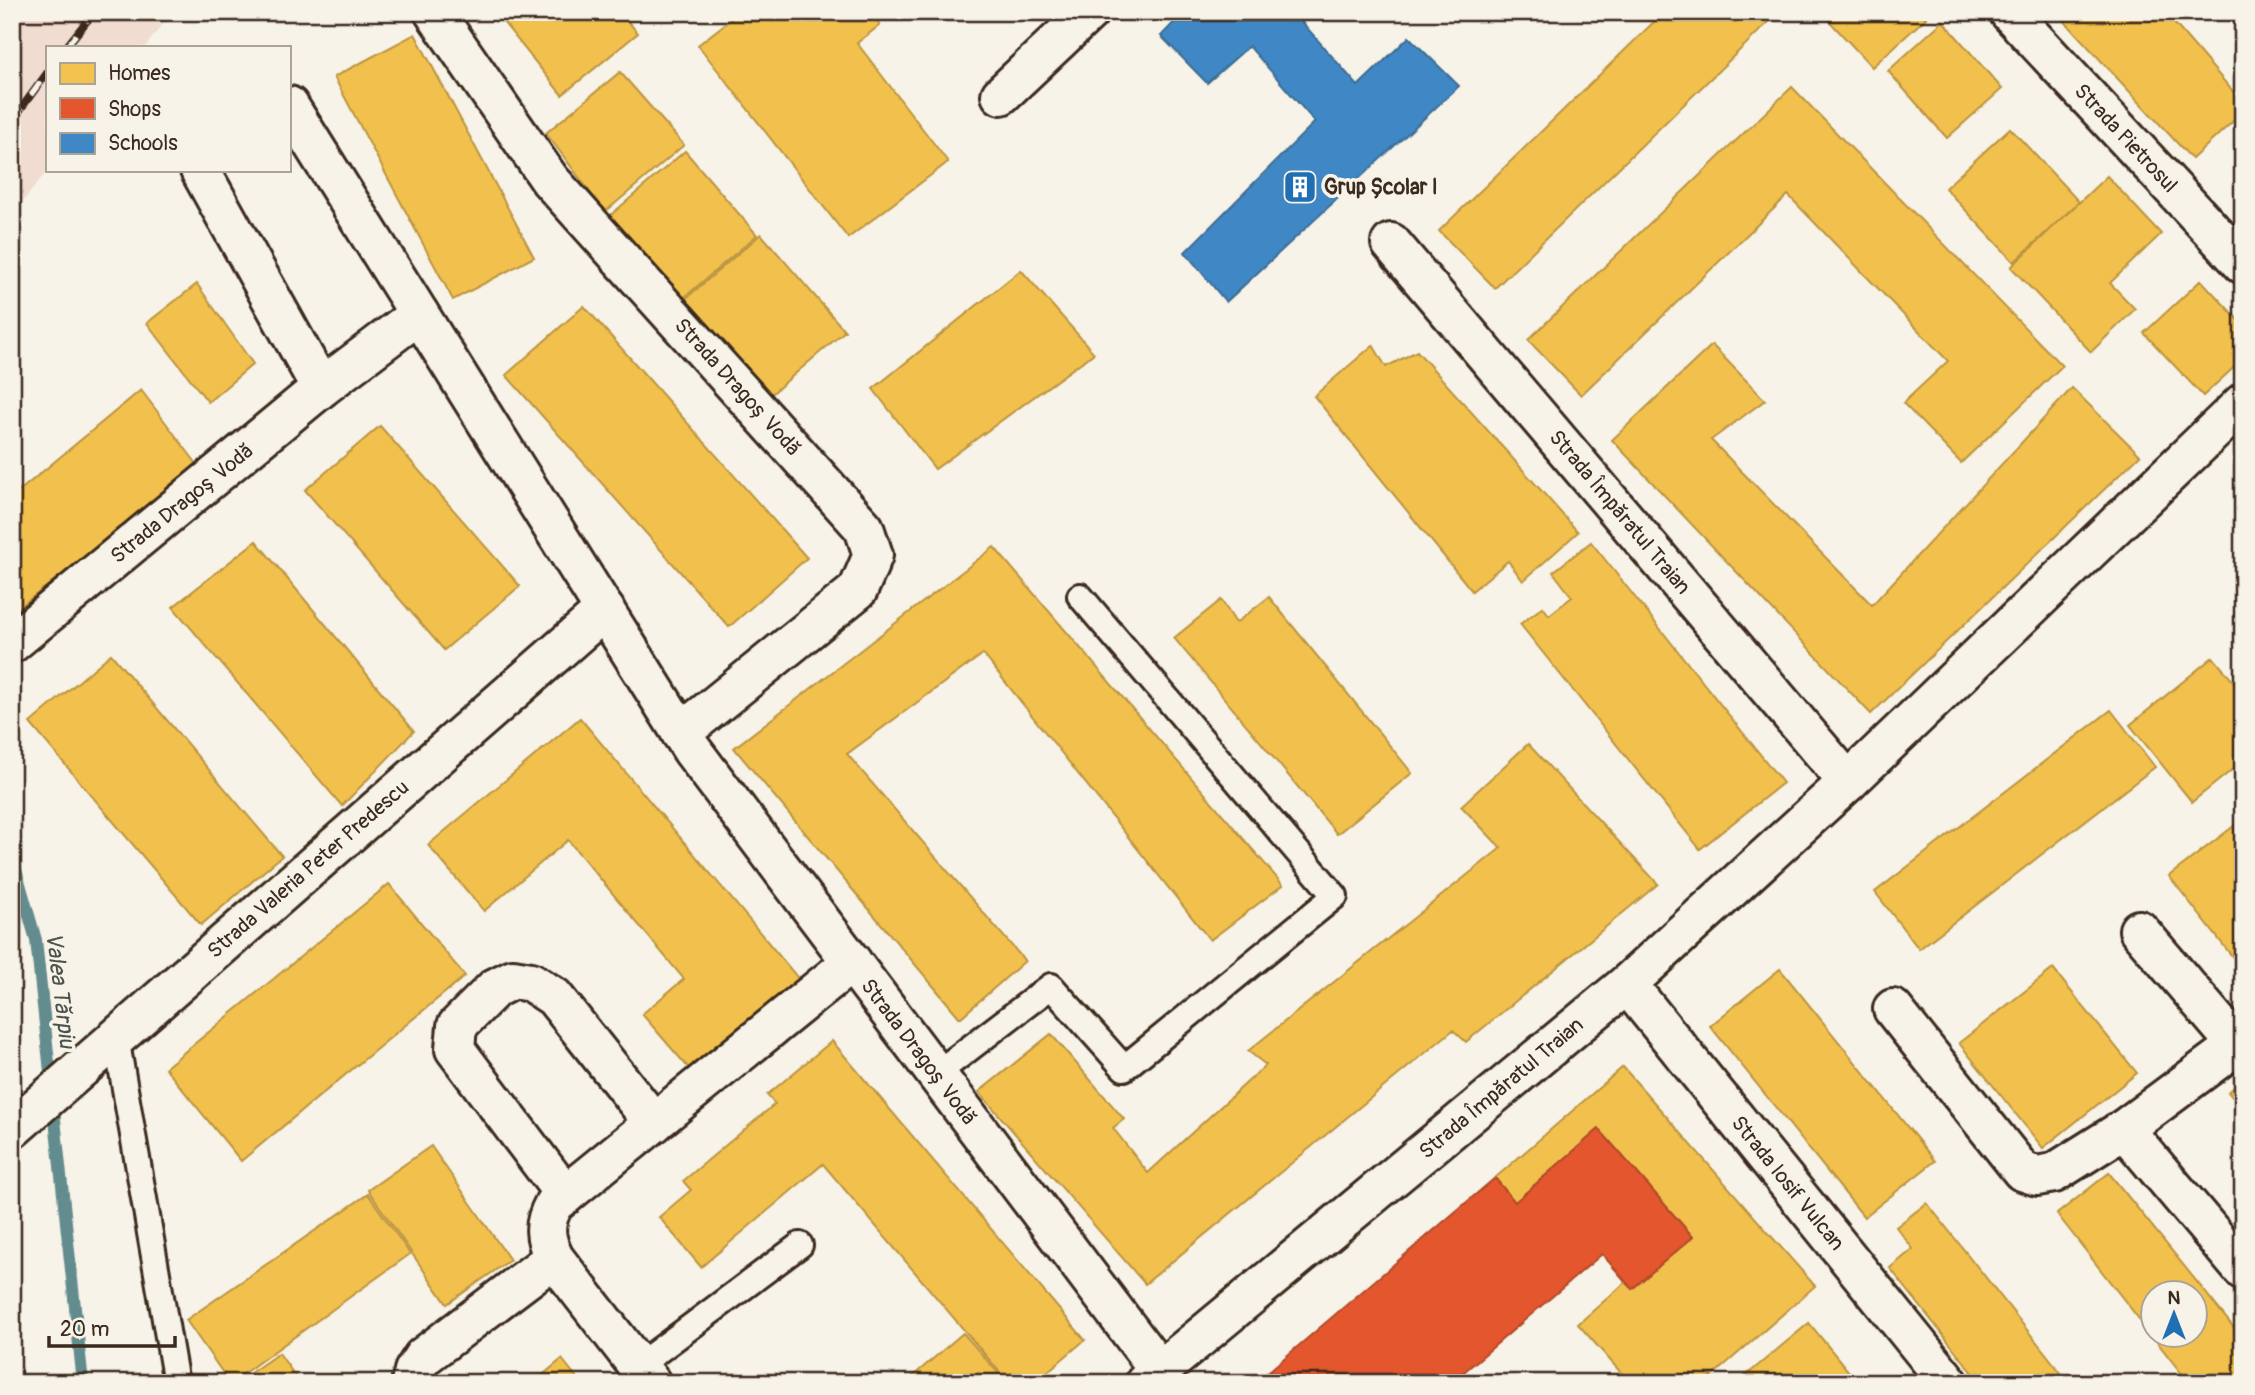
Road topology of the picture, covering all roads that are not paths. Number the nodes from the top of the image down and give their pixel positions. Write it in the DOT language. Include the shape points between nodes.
graph roads {
  1 [pos="434,12"];
  2 [pos="1089,12"];
  3 [pos="2009,12"];
  4 [pos="1000,95"];
  5 [pos="290,108"];
  6 [pos="201,172"];
  7 [pos="1391,243"];
  8 [pos="2243,264"];
  9 [pos="419,314"];
  10 [pos="321,388"];
  11 [pos="2243,403"];
  12 [pos="1080,596"];
  13 [pos="604,610"];
  14 [pos="12,643"];
  15 [pos="681,733"];
  16 [pos="1848,782"];
  17 [pos="2139,930"];
  18 [pos="852,962"];
  19 [pos="1627,984"];
  20 [pos="1893,1009"];
  21 [pos="116,1038"];
  22 [pos="2240,1042"];
  23 [pos="936,1074"];
  24 [pos="654,1123"];
  25 [pos="12,1129"];
  26 [pos="2124,1129"];
  27 [pos="565,1195"];
  28 [pos="800,1245"];
  29 [pos="554,1258"];
  30 [pos="2243,1270"];
  31 [pos="644,1374"];
  32 [pos="1152,1376"];
  33 [pos="176,1383"];
  34 [pos="411,1383"];
  35 [pos="1949,1383"];
  1 -- 15 [label="street, Strada Dragoș Vodă" via="550,180 864,528 873,555 858,590"];
  2 -- 4 [label="street"];
  3 -- 8 [label="street, Strada Pietrosul"];
  5 -- 9 [label="street, Strada Dragoș Vodă"];
  6 -- 10 [label="street"];
  7 -- 16 [label="street, Strada Împăratul Traian"];
  9 -- 10 [label="street, Strada Dragoș Vodă"];
  9 -- 13 [label="street, Strada Dragoș Vodă"];
  10 -- 14 [label="street, Strada Dragoș Vodă"];
  11 -- 16 [label="street, Strada Împăratul Traian"];
  12 -- 23 [label="lane" via="1335,896 1124,1069 1051,986"];
  13 -- 15 [label="street, Strada Dragoș Vodă"];
  13 -- 21 [label="street, Strada Valeria Peter Predescu"];
  15 -- 18 [label="street, Strada Dragoș Vodă"];
  16 -- 19 [label="street, Strada Împăratul Traian"];
  17 -- 22 [label="street"];
  18 -- 23 [label="street, Strada Dragoș Vodă"];
  18 -- 24 [label="street"];
  19 -- 32 [label="street, Strada Împăratul Traian"];
  19 -- 35 [label="street, Strada Iosif Vulcan"];
  20 -- 26 [label="street" via="2022,1171 2037,1176 2054,1173"];
  21 -- 25 [label="street, Strada Valeria Peter Predescu"];
  21 -- 33 [label="lane"];
  22 -- 26 [label="street"];
  23 -- 32 [label="street, Strada Dragoș Vodă"];
  24 -- 27 [label="street"];
  24 -- 27 [label="street" via="554,997 531,982 513,979 495,988 457,1026 455,1049"];
  26 -- 30 [label="street"];
  27 -- 29 [label="street" via="545,1220 545,1241"];
  28 -- 31 [label="lane"];
  29 -- 31 [label="street"];
  29 -- 34 [label="street" via="423,1357"];
}
